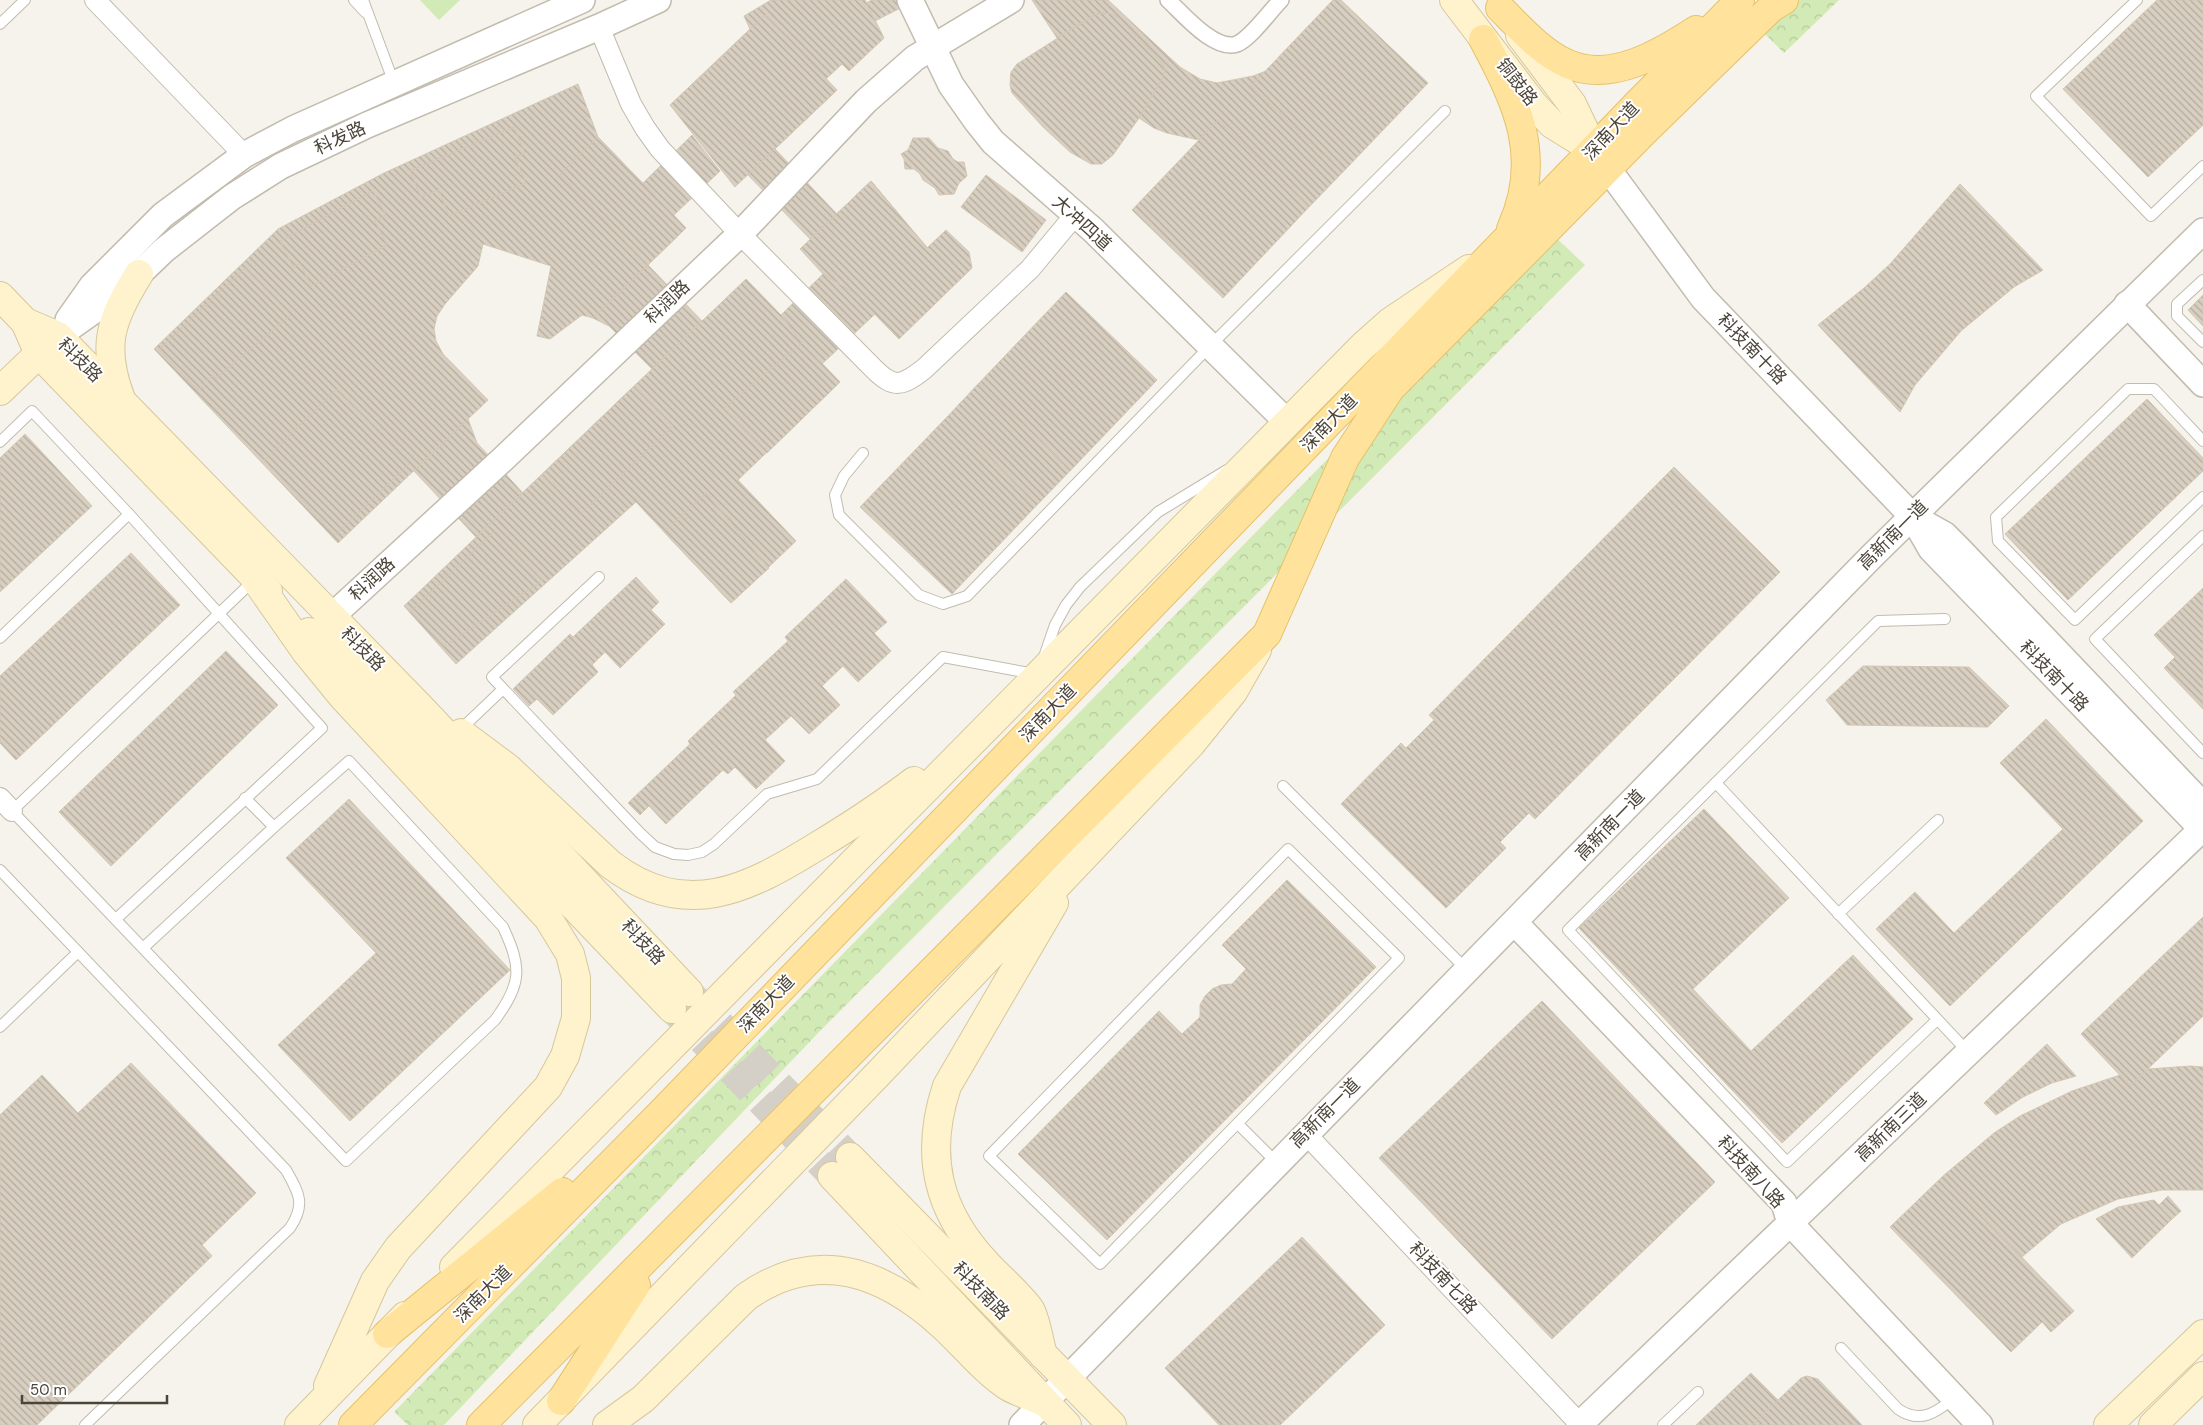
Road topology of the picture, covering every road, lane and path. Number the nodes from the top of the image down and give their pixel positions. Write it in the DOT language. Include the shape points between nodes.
graph roads {
  1 [pos="25,0"];
  2 [pos="95,0"];
  3 [pos="354,0"];
  4 [pos="363,0"];
  5 [pos="582,0"];
  6 [pos="658,0"];
  7 [pos="910,0"];
  8 [pos="1011,0"];
  9 [pos="1168,0"];
  10 [pos="1281,0"];
  11 [pos="1454,0"];
  12 [pos="1784,0"];
  13 [pos="2137,0"];
  14 [pos="1740,1"];
  15 [pos="1497,4"];
  16 [pos="369,16"];
  17 [pos="0,24"];
  18 [pos="599,27"];
  19 [pos="1483,39"];
  20 [pos="931,48"];
  21 [pos="395,84"];
  22 [pos="1445,111"];
  23 [pos="244,155"];
  24 [pos="1601,160"];
  25 [pos="2203,166"];
  26 [pos="1074,215"];
  27 [pos="2203,230"];
  28 [pos="740,234"];
  29 [pos="1497,250"];
  30 [pos="139,274"];
  31 [pos="2203,280"];
  32 [pos="0,296"];
  33 [pos="2127,304"];
  34 [pos="2203,342"];
  35 [pos="48,345"];
  36 [pos="1210,346"];
  37 [pos="2203,384"];
  38 [pos="0,391"];
  39 [pos="123,403"];
  40 [pos="1288,422"];
  41 [pos="2203,441"];
  42 [pos="0,442"];
  43 [pos="863,453"];
  44 [pos="2203,498"];
  45 [pos="129,514"];
  46 [pos="1912,516"];
  47 [pos="2203,536"];
  48 [pos="599,576"];
  49 [pos="254,579"];
  50 [pos="218,615"];
  51 [pos="331,617"];
  52 [pos="1945,619"];
  53 [pos="1267,634"];
  54 [pos="0,638"];
  55 [pos="1038,674"];
  56 [pos="504,689"];
  57 [pos="421,708"];
  58 [pos="989,724"];
  59 [pos="459,732"];
  60 [pos="2203,753"];
  61 [pos="1716,783"];
  62 [pos="1283,786"];
  63 [pos="245,798"];
  64 [pos="6,804"];
  65 [pos="1938,820"];
  66 [pos="2203,823"];
  67 [pos="274,827"];
  68 [pos="1074,866"];
  69 [pos="0,870"];
  70 [pos="1838,914"];
  71 [pos="116,919"];
  72 [pos="1515,923"];
  73 [pos="143,948"];
  74 [pos="77,953"];
  75 [pos="1467,970"];
  76 [pos="1937,1020"];
  77 [pos="0,1027"];
  78 [pos="1968,1052"];
  79 [pos="661,1113"];
  80 [pos="1238,1124"];
  81 [pos="1305,1133"];
  82 [pos="1277,1163"];
  83 [pos="1790,1223"];
  84 [pos="667,1238"];
  85 [pos="387,1334"];
  86 [pos="2203,1334"];
  87 [pos="1841,1348"];
  88 [pos="1043,1355"];
  89 [pos="2203,1376"];
  90 [pos="1067,1379"];
  91 [pos="1698,1392"];
  92 [pos="1954,1398"];
  93 [pos="561,1401"];
  94 [pos="1044,1402"];
  95 [pos="320,1403"];
  96 [pos="1580,1424"];
  97 [pos="85,1425"];
  98 [pos="299,1425"];
  99 [pos="353,1425"];
  100 [pos="481,1425"];
  101 [pos="537,1425"];
  102 [pos="607,1425"];
  103 [pos="1022,1425"];
  104 [pos="1067,1425"];
  105 [pos="1112,1425"];
  106 [pos="1663,1425"];
  107 [pos="1980,1425"];
  108 [pos="2108,1425"];
  109 [pos="2154,1425"];
  1 -- 17 [label="lane"];
  2 -- 23 [label="street"];
  3 -- 16 [label="lane"];
  4 -- 16 [label="lane"];
  5 -- 21 [label="street, 科发路"];
  6 -- 18 [label="street, 科发路"];
  7 -- 20 [label="street, 大冲四道"];
  8 -- 20 [label="street, 科润路"];
  9 -- 10 [label="street" via="1214,41 1224,45 1237,44 1248,36"];
  11 -- 19 [label="main road, 铜鼓路"];
  12 -- 24 [label="main road, 深南大道" via="1771,8"];
  13 -- 25 [label="lane" via="2036,96 2150,216"];
  14 -- 15 [label="main road" via="1662,50 1615,68 1595,70 1576,67 1554,56"];
  14 -- 24 [label="main road, 深南大道" via="1638,103"];
  15 -- 24 [label="main road, 铜鼓路" via="1572,104"];
  16 -- 21 [label="lane"];
  18 -- 28 [label="street" via="644,128"];
  18 -- 30 [label="street, 科发路" via="367,125 280,166 211,212"];
  19 -- 24 [label="main road, 铜鼓路" via="1552,124"];
  19 -- 29 [label="main road" via="1509,89 1524,130 1526,152 1518,213"];
  20 -- 26 [label="street, 大冲四道" via="951,85 987,135"];
  20 -- 28 [label="street, 科润路" via="915,58 848,118"];
  21 -- 23 [label="street, 科发路" via="293,129"];
  22 -- 36 [label="lane"];
  23 -- 35 [label="street, 科发路" via="163,214 92,286"];
  24 -- 29 [label="main road, 深南大道"];
  24 -- 46 [label="street, 科技南十路" via="1703,298"];
  24 -- 53 [label="main road, 深南大道" via="1390,388 1345,458"];
  26 -- 28 [label="street" via="1045,253 1006,292 924,369 898,384 889,382 878,373"];
  26 -- 36 [label="street, 大冲四道"];
  27 -- 33 [label="street, 高新南一道"];
  28 -- 51 [label="street, 科润路"];
  29 -- 40 [label="main road" via="1376,334"];
  29 -- 79 [label="main road, 深南大道"];
  30 -- 35 [label="street, 科发路" via="120,292"];
  30 -- 39 [label="main road" via="122,302 110,340 110,361"];
  31 -- 34 [label="lane" via="2178,304 2178,316"];
  32 -- 35 [label="main road, 科技路"];
  33 -- 37 [label="street"];
  33 -- 46 [label="street, 高新南一道"];
  35 -- 38 [label="main road, 科发路"];
  35 -- 39 [label="main road, 科技路"];
  35 -- 49 [label="main road, 科技路"];
  36 -- 40 [label="street, 大冲四道"];
  36 -- 43 [label="lane" via="967,596 944,604 919,595 839,515 835,495 844,476"];
  39 -- 51 [label="main road, 科技路"];
  40 -- 55 [label="main road"];
  41 -- 44 [label="lane" via="2154,389 2128,389 1996,517 1998,541 2075,620"];
  42 -- 45 [label="lane" via="32,411"];
  45 -- 50 [label="lane"];
  45 -- 54 [label="lane"];
  46 -- 66 [label="street, 科技南十路" via="1931,548"];
  46 -- 72 [label="street, 高新南一道"];
  47 -- 60 [label="lane" via="2095,639"];
  48 -- 56 [label="lane" via="492,677"];
  49 -- 50 [label="lane"];
  49 -- 57 [label="main road, 科技路" via="681,1001"];
  49 -- 95 [label="main road" via="342,696 548,918 570,954 576,978 576,1018 565,1056 548,1087 398,1248 379,1274"];
  50 -- 63 [label="lane" via="322,728"];
  50 -- 64 [label="lane"];
  51 -- 57 [label="main road, 科技路"];
  52 -- 61 [label="lane" via="1878,622"];
  53 -- 68 [label="main road" via="1233,692 1191,744"];
  53 -- 84 [label="main road, 深南大道"];
  55 -- 56 [label="lane" via="943,657 817,779 767,794 714,844 702,852 688,855 655,847"];
  55 -- 58 [label="main road"];
  56 -- 59 [label="lane"];
  57 -- 59 [label="main road"];
  58 -- 59 [label="main road" via="868,815 779,870 743,886 696,896 671,894 628,878 508,768"];
  58 -- 85 [label="main road"];
  61 -- 70 [label="lane"];
  61 -- 76 [label="lane" via="1568,930 1787,1162"];
  62 -- 75 [label="lane"];
  63 -- 67 [label="lane"];
  63 -- 71 [label="lane"];
  64 -- 71 [label="lane"];
  65 -- 70 [label="lane"];
  66 -- 78 [label="street, 高新南三道"];
  67 -- 73 [label="lane"];
  67 -- 73 [label="lane" via="349,761 503,927 517,970 515,988 495,1020 346,1161"];
  68 -- 88 [label="main road" via="947,1086 938,1112 934,1144 936,1170 953,1218 969,1246 1031,1310"];
  68 -- 93 [label="main road"];
  69 -- 74 [label="lane"];
  70 -- 76 [label="lane"];
  71 -- 73 [label="lane"];
  72 -- 75 [label="street, 高新南一道"];
  72 -- 83 [label="street, 科技南八路" via="1784,1203"];
  74 -- 77 [label="lane"];
  74 -- 97 [label="lane" via="286,1170 301,1202 298,1216 290,1228"];
  75 -- 81 [label="street, 高新南一道"];
  76 -- 78 [label="lane"];
  78 -- 83 [label="street, 高新南三道"];
  79 -- 85 [label="main road"];
  79 -- 99 [label="main road, 深南大道"];
  80 -- 80 [label="lane" via="1100,1264 989,1156 1288,850 1399,958"];
  80 -- 82 [label="lane"];
  81 -- 82 [label="street, 高新南一道"];
  81 -- 96 [label="street, 科技南七路"];
  82 -- 90 [label="street, 高新南一道"];
  83 -- 92 [label="street, 科技南八路"];
  83 -- 96 [label="street, 高新南三道"];
  84 -- 93 [label="main road"];
  84 -- 100 [label="main road, 深南大道"];
  85 -- 95 [label="main road"];
  86 -- 108 [label="main road"];
  87 -- 92 [label="lane" via="1908,1416 1928,1415"];
  88 -- 90 [label="main road, 科技南路"];
  88 -- 94 [label="main road, 科技南路" via="841,1166"];
  89 -- 109 [label="main road"];
  90 -- 94 [label="street, 高新南一道"];
  90 -- 105 [label="main road, 科技南路"];
  91 -- 106 [label="lane"];
  92 -- 107 [label="street, 科技南八路"];
  93 -- 101 [label="main road"];
  94 -- 102 [label="main road" via="1011,1388 997,1378 942,1325 882,1282 836,1271 813,1271 791,1274 766,1283 746,1297 643,1399"];
  94 -- 103 [label="street, 高新南一道"];
  94 -- 104 [label="main road, 科技南路"];
  95 -- 98 [label="main road"];
}
